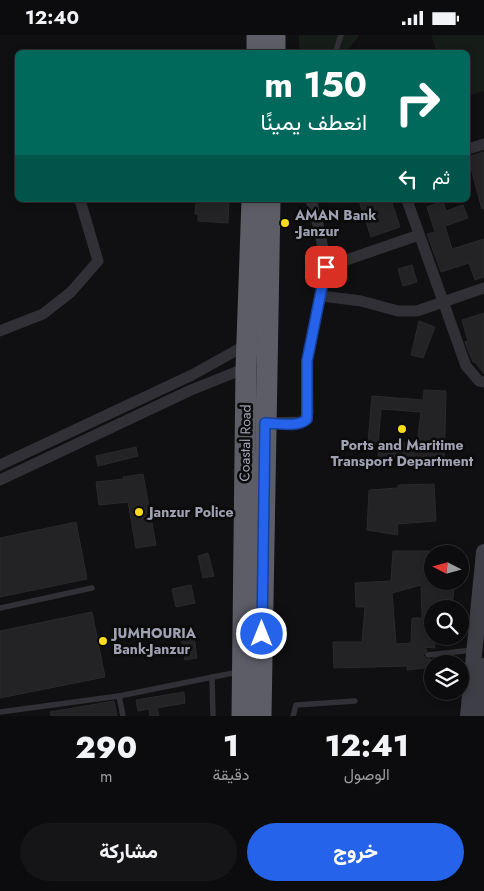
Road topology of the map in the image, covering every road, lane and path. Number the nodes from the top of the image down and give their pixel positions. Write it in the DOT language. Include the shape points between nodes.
graph roads {
  1 [pos="257,35"];
  2 [pos="275,35"];
  3 [pos="341,35"];
  4 [pos="257,50"];
  5 [pos="274,50"];
  6 [pos="336,50"];
  7 [pos="484,144"];
  8 [pos="470,148"];
  9 [pos="81,202"];
  10 [pos="252,202"];
  11 [pos="270,202"];
  12 [pos="312,202"];
  13 [pos="408,202"];
  14 [pos="419,235"];
  15 [pos="326,267"];
  16 [pos="484,288"];
  17 [pos="322,296"];
  18 [pos="444,301"];
  19 [pos="0,331"];
  20 [pos="246,345"];
  21 [pos="246,368"];
  22 [pos="484,383"];
  23 [pos="265,423"];
  24 [pos="0,465"];
  25 [pos="0,480"];
  26 [pos="484,553"];
  27 [pos="92,588"];
  28 [pos="0,608"];
  29 [pos="474,649"];
  30 [pos="428,655"];
  31 [pos="484,666"];
  32 [pos="242,671"];
  33 [pos="212,677"];
  34 [pos="119,696"];
  35 [pos="355,701"];
  36 [pos="0,712"];
  37 [pos="124,716"];
  38 [pos="213,716"];
  39 [pos="242,716"];
  40 [pos="261,716"];
  41 [pos="293,716"];
  42 [pos="468,716"];
  43 [pos="480,716"];
  1 -- 4 [label="highway"];
  2 -- 5 [label="highway"];
  3 -- 6 [label="lane"];
  7 -- 8 [label="street"];
  9 -- 19 [label="street" via="98,261 71,292 43,314"];
  10 -- 20 [label="highway, Coastal Road"];
  11 -- 23 [label="highway, Coastal Road"];
  12 -- 15 [label="street"];
  13 -- 14 [label="street"];
  14 -- 15 [label="street"];
  14 -- 18 [label="street"];
  15 -- 17 [label="street"];
  16 -- 18 [label="street"];
  17 -- 18 [label="street" via="408,312"];
  17 -- 23 [label="street" via="307,361 307,419 295,424"];
  18 -- 22 [label="street" via="466,366"];
  20 -- 21 [label="highway, Coastal Road"];
  20 -- 24 [label="street" via="192,375"];
  21 -- 25 [label="street" via="182,394"];
  21 -- 32 [label="highway, Coastal Road"];
  23 -- 40 [label="highway, Coastal Road"];
  26 -- 29 [label="street"];
  27 -- 28 [label="lane"];
  29 -- 30 [label="lane"];
  29 -- 42 [label="street"];
  31 -- 43 [label="street"];
  32 -- 33 [label="lane"];
  32 -- 39 [label="highway, Coastal Road"];
  33 -- 34 [label="lane"];
  33 -- 38 [label="lane"];
  34 -- 36 [label="lane"];
  34 -- 37 [label="lane"];
  35 -- 41 [label="lane" via="296,705"];
}
